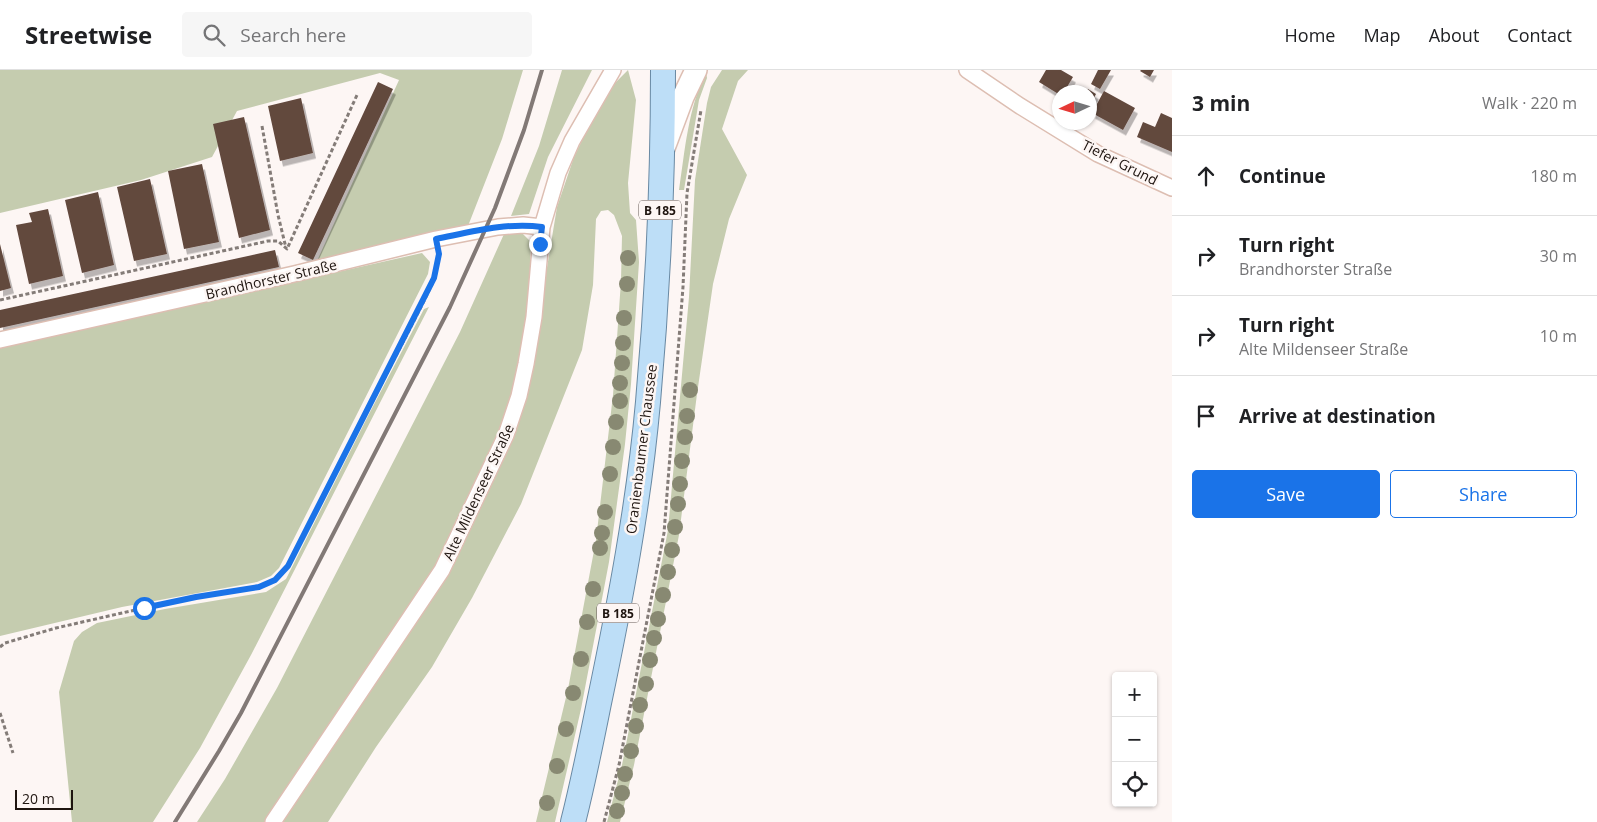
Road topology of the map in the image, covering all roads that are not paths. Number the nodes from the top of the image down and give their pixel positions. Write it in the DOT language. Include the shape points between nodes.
graph roads {
  1 [pos="613,70"];
  2 [pos="663,70"];
  3 [pos="696,70"];
  4 [pos="967,70"];
  5 [pos="662,153"];
  6 [pos="1172,188"];
  7 [pos="542,227"];
  8 [pos="0,340"];
  9 [pos="274,822"];
  10 [pos="573,822"];
  1 -- 7 [label="street, Alte Mildenseer Straße" via="568,149"];
  2 -- 5 [label="main road, Oranienbaumer Chaussee / B 185"];
  3 -- 5 [label="street"];
  4 -- 6 [label="street, Tiefer Grund" via="1098,154"];
  5 -- 10 [label="main road, Oranienbaumer Chaussee / B 185" via="658,267 639,480 613,639"];
  7 -- 8 [label="street, Brandhorster Straße" via="498,227 436,239"];
  7 -- 9 [label="street, Alte Mildenseer Straße" via="526,364 506,435 442,570"];
}
